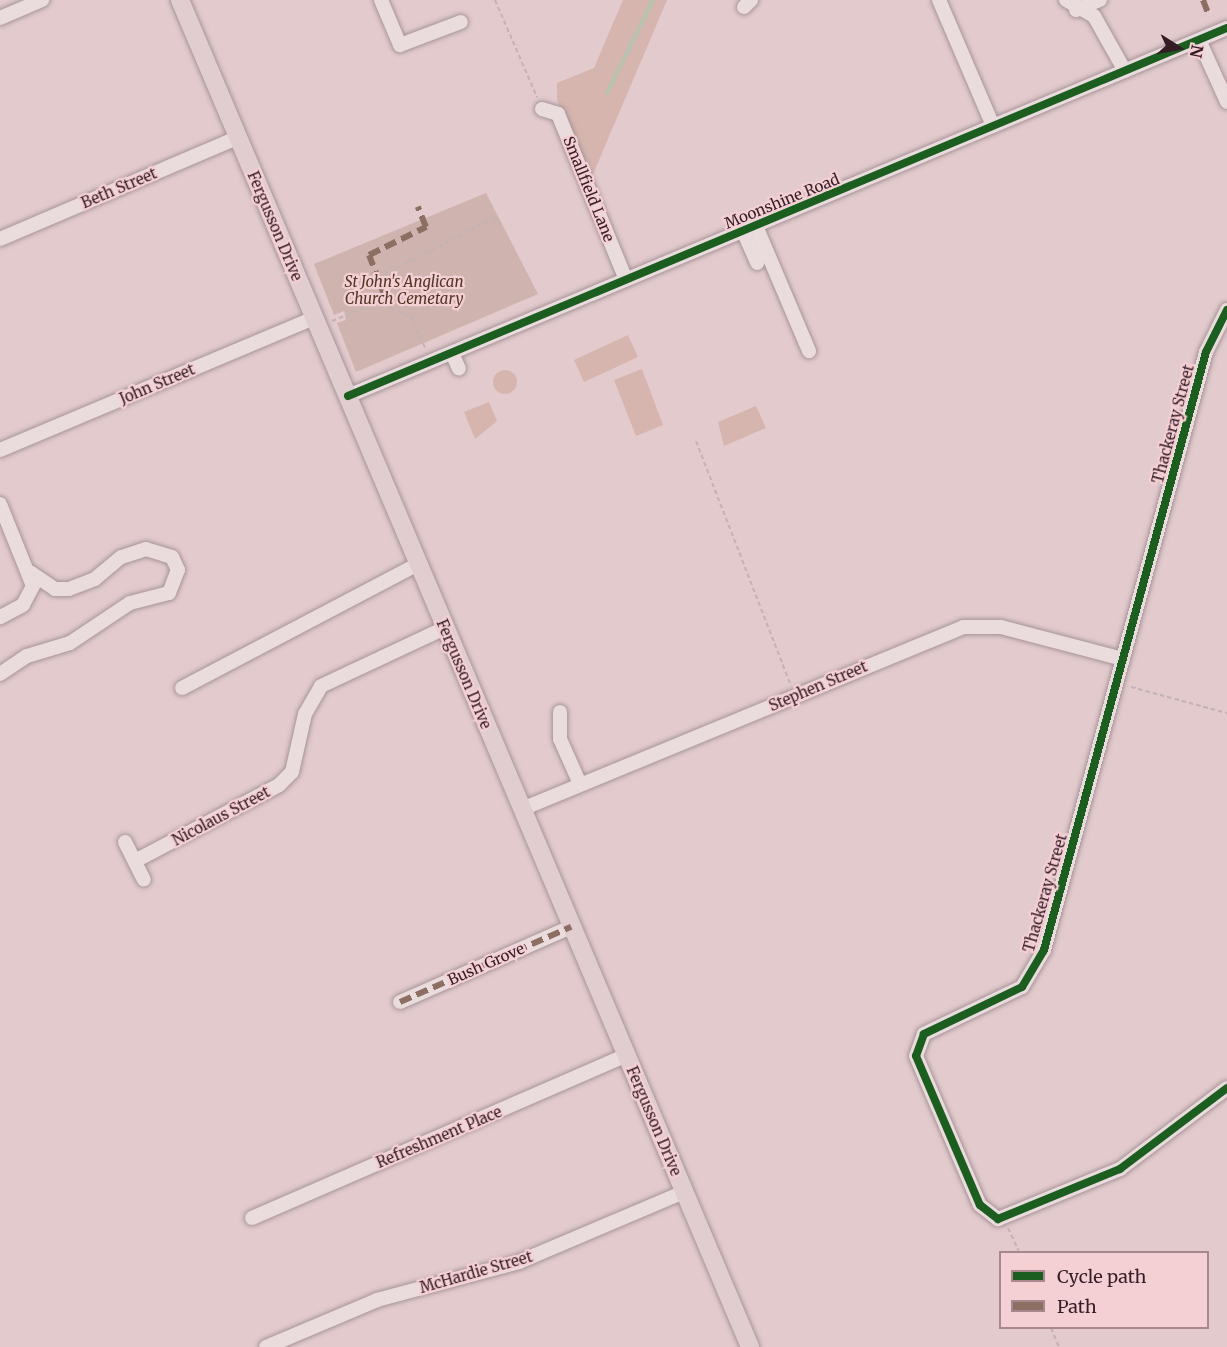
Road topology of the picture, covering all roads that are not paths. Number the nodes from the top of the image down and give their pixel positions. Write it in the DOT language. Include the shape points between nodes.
graph roads {
  1 [pos="42,0"];
  2 [pos="381,0"];
  3 [pos="939,0"];
  4 [pos="1066,0"];
  5 [pos="1100,0"];
  6 [pos="186,2"];
  7 [pos="1076,10"];
  8 [pos="0,18"];
  9 [pos="461,22"];
  10 [pos="1227,28"];
  11 [pos="1199,40"];
  12 [pos="1125,70"];
  13 [pos="1227,102"];
  14 [pos="542,109"];
  15 [pos="993,126"];
  16 [pos="237,138"];
  17 [pos="749,229"];
  18 [pos="0,239"];
  19 [pos="757,263"];
  20 [pos="626,280"];
  21 [pos="1227,309"];
  22 [pos="316,322"];
  23 [pos="809,351"];
  24 [pos="452,352"];
  25 [pos="459,369"];
  26 [pos="348,396"];
  27 [pos="0,450"];
  28 [pos="0,504"];
  29 [pos="418,564"];
  30 [pos="31,573"];
  31 [pos="0,617"];
  32 [pos="445,628"];
  33 [pos="1123,659"];
  34 [pos="0,674"];
  35 [pos="182,688"];
  36 [pos="560,712"];
  37 [pos="580,784"];
  38 [pos="522,809"];
  39 [pos="125,842"];
  40 [pos="135,861"];
  41 [pos="144,880"];
  42 [pos="571,927"];
  43 [pos="400,1002"];
  44 [pos="626,1055"];
  45 [pos="1227,1088"];
  46 [pos="684,1192"];
  47 [pos="252,1218"];
  48 [pos="296,1341"];
  49 [pos="266,1347"];
  50 [pos="750,1347"];
  1 -- 8 [label="street"];
  2 -- 9 [label="street" via="400,45"];
  3 -- 15 [label="street"];
  4 -- 7 [label="street"];
  5 -- 7 [label="street"];
  6 -- 16 [label="main road, Fergusson Drive"];
  7 -- 12 [label="street" via="1094,16"];
  10 -- 11 [label="street, Moonshine Road"];
  11 -- 12 [label="street, Moonshine Road"];
  11 -- 13 [label="street"];
  12 -- 15 [label="street, Moonshine Road"];
  14 -- 20 [label="street, Smallfield Lane" via="558,114"];
  15 -- 17 [label="street, Moonshine Road"];
  16 -- 18 [label="street, Beth Street"];
  16 -- 22 [label="main road, Fergusson Drive"];
  17 -- 19 [label="street"];
  17 -- 20 [label="street, Moonshine Road"];
  17 -- 23 [label="street"];
  20 -- 24 [label="street, Moonshine Road"];
  21 -- 33 [label="street, Thackeray Street" via="1206,352"];
  22 -- 26 [label="main road, Fergusson Drive"];
  22 -- 27 [label="street, John Street"];
  24 -- 25 [label="street"];
  24 -- 26 [label="street, Moonshine Road"];
  26 -- 29 [label="main road, Fergusson Drive"];
  28 -- 30 [label="street"];
  29 -- 32 [label="main road, Fergusson Drive"];
  29 -- 35 [label="street"];
  30 -- 31 [label="street" via="31,597"];
  30 -- 34 [label="street" via="55,589 69,589 95,579 121,557 146,549 172,557 178,570 169,593 130,603 70,643 27,656"];
  32 -- 38 [label="main road, Fergusson Drive"];
  32 -- 40 [label="street, Nicolaus Street" via="321,686 305,714 292,772 279,785"];
  33 -- 37 [label="street, Stephen Street" via="1001,627 963,627"];
  33 -- 45 [label="street, Thackeray Street" via="1035,970 1011,995 924,1034 916,1048 980,1206 993,1218 1004,1218 1120,1169"];
  36 -- 37 [label="street" via="560,739"];
  37 -- 38 [label="street, Stephen Street"];
  38 -- 42 [label="main road, Fergusson Drive"];
  39 -- 40 [label="street"];
  40 -- 41 [label="street"];
  42 -- 43 [label="street, Bush Grove"];
  42 -- 44 [label="main road, Fergusson Drive"];
  44 -- 46 [label="main road, Fergusson Drive"];
  44 -- 47 [label="street, Refreshment Place"];
  46 -- 48 [label="street, McHardie Street" via="519,1262 376,1300"];
  46 -- 50 [label="main road, Fergusson Drive"];
  48 -- 49 [label="street, McHardie Street"];
}
